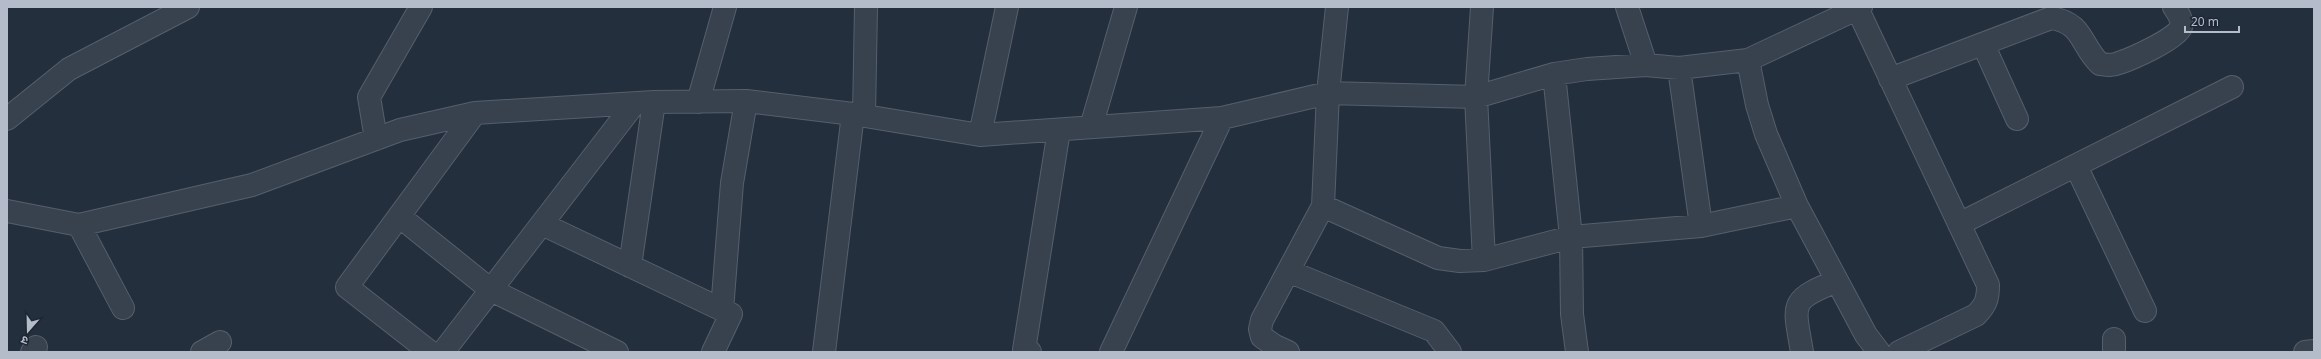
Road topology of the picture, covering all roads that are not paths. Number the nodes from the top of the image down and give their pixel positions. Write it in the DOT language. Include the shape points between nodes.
graph roads {
  1 [pos="421,7"];
  2 [pos="725,7"];
  3 [pos="866,7"];
  4 [pos="1007,7"];
  5 [pos="1126,7"];
  6 [pos="1337,7"];
  7 [pos="1482,7"];
  8 [pos="1627,7"];
  9 [pos="2174,7"];
  10 [pos="1859,8"];
  11 [pos="176,10"];
  12 [pos="1983,44"];
  13 [pos="1748,60"];
  14 [pos="1646,65"];
  15 [pos="1679,68"];
  16 [pos="1554,74"];
  17 [pos="1890,79"];
  18 [pos="2232,87"];
  19 [pos="1328,94"];
  20 [pos="1476,97"];
  21 [pos="746,101"];
  22 [pos="698,102"];
  23 [pos="644,103"];
  24 [pos="475,113"];
  25 [pos="859,115"];
  26 [pos="1222,118"];
  27 [pos="7,119"];
  28 [pos="2017,119"];
  29 [pos="1091,127"];
  30 [pos="1059,130"];
  31 [pos="980,136"];
  32 [pos="376,139"];
  33 [pos="2076,166"];
  34 [pos="1323,206"];
  35 [pos="1797,206"];
  36 [pos="7,211"];
  37 [pos="399,216"];
  38 [pos="542,224"];
  39 [pos="1959,224"];
  40 [pos="79,225"];
  41 [pos="1701,226"];
  42 [pos="1571,237"];
  43 [pos="1484,260"];
  44 [pos="630,266"];
  45 [pos="1288,271"];
  46 [pos="1837,281"];
  47 [pos="491,290"];
  48 [pos="123,308"];
  49 [pos="722,310"];
  50 [pos="2145,311"];
  51 [pos="220,342"];
  52 [pos="2314,351"];
  53 [pos="202,352"];
  54 [pos="430,352"];
  55 [pos="443,352"];
  56 [pos="617,352"];
  57 [pos="713,352"];
  58 [pos="824,352"];
  59 [pos="1030,352"];
  60 [pos="1111,352"];
  61 [pos="1288,352"];
  62 [pos="1450,352"];
  63 [pos="1577,352"];
  64 [pos="1802,352"];
  65 [pos="1879,352"];
  66 [pos="1899,352"];
  67 [pos="2305,352"];
  1 -- 32 [label="street" via="369,97"];
  2 -- 22 [label="street"];
  3 -- 25 [label="street"];
  4 -- 31 [label="street"];
  5 -- 29 [label="street"];
  6 -- 19 [label="street"];
  7 -- 20 [label="street"];
  8 -- 14 [label="street"];
  9 -- 12 [label="street" via="2181,18 2181,27 2177,32 2169,39 2109,66 2095,60 2078,30 2065,20 2052,18"];
  10 -- 13 [label="street"];
  10 -- 17 [label="street"];
  11 -- 27 [label="street" via="69,69"];
  12 -- 17 [label="street"];
  12 -- 28 [label="street"];
  13 -- 15 [label="street"];
  13 -- 35 [label="street" via="1756,105"];
  14 -- 15 [label="street"];
  14 -- 16 [label="street" via="1587,68"];
  15 -- 41 [label="street"];
  16 -- 20 [label="street"];
  16 -- 42 [label="street"];
  17 -- 39 [label="street"];
  18 -- 33 [label="street"];
  19 -- 20 [label="street"];
  19 -- 26 [label="street"];
  19 -- 34 [label="street"];
  20 -- 43 [label="street"];
  21 -- 22 [label="street"];
  21 -- 25 [label="street"];
  21 -- 49 [label="street" via="732,183"];
  22 -- 23 [label="street"];
  23 -- 24 [label="street"];
  23 -- 38 [label="street"];
  23 -- 44 [label="street"];
  24 -- 32 [label="street" via="400,130"];
  24 -- 37 [label="street"];
  25 -- 31 [label="street"];
  25 -- 58 [label="street"];
  26 -- 29 [label="street"];
  26 -- 60 [label="street"];
  29 -- 30 [label="street"];
  30 -- 31 [label="street"];
  30 -- 59 [label="street" via="1024,350"];
  32 -- 40 [label="street" via="252,184"];
  33 -- 39 [label="street"];
  33 -- 50 [label="street"];
  34 -- 43 [label="street" via="1438,258 1460,261"];
  34 -- 45 [label="street"];
  35 -- 41 [label="street"];
  35 -- 46 [label="street"];
  36 -- 40 [label="street"];
  37 -- 47 [label="street"];
  37 -- 54 [label="street" via="347,287"];
  38 -- 44 [label="street"];
  38 -- 47 [label="street"];
  39 -- 66 [label="street" via="1988,285 1988,299 1984,308 1976,315"];
  40 -- 48 [label="street"];
  41 -- 42 [label="street"];
  42 -- 43 [label="street"];
  42 -- 63 [label="street" via="1572,314"];
  44 -- 49 [label="street"];
  45 -- 61 [label="street" via="1262,320 1260,329 1262,337"];
  45 -- 62 [label="street" via="1434,331"];
  46 -- 64 [label="street" via="1809,292 1797,307 1796,318"];
  46 -- 65 [label="street" via="1866,335"];
  47 -- 55 [label="street"];
  47 -- 56 [label="street"];
  49 -- 57 [label="street" via="731,314"];
  51 -- 53 [label="street"];
  52 -- 67 [label="street"];
}
